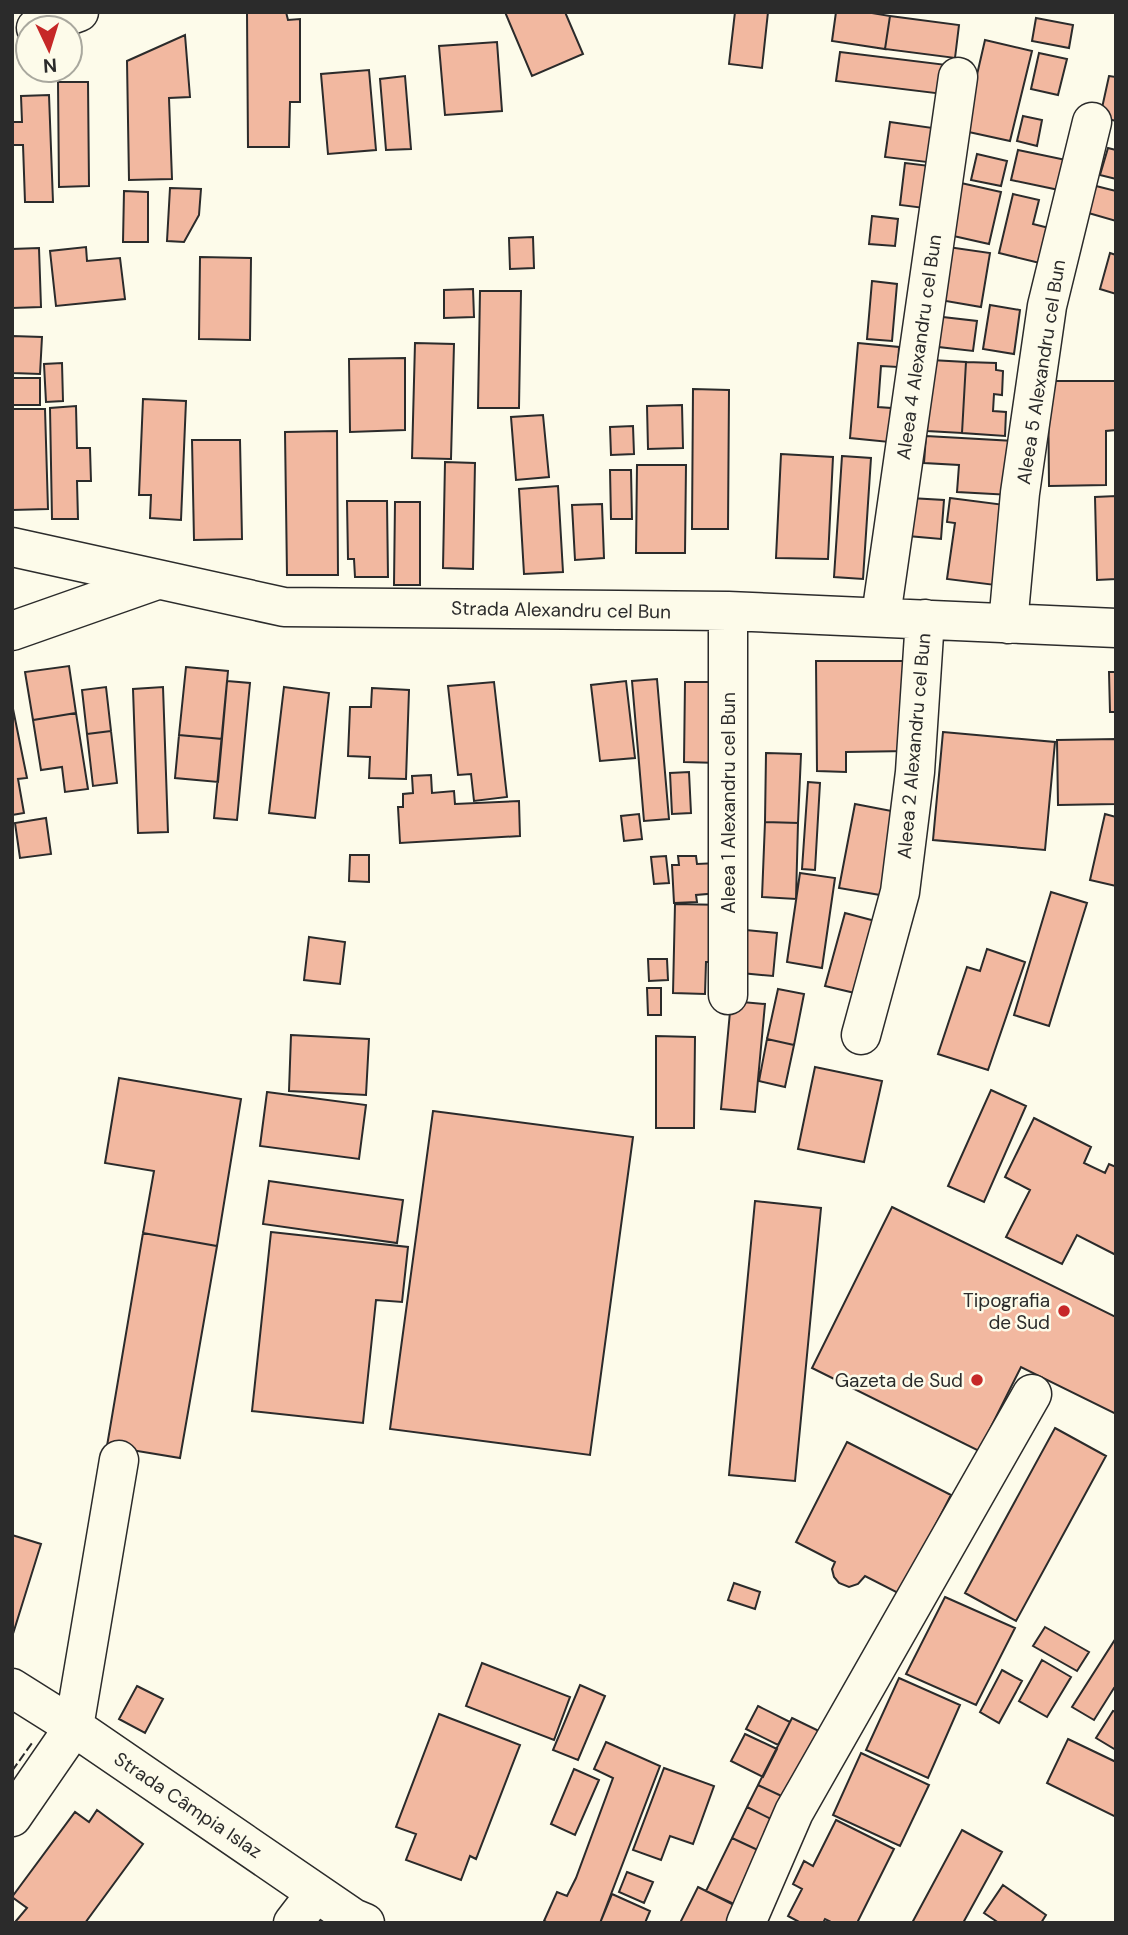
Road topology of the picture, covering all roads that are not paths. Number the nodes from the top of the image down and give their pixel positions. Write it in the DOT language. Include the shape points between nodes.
graph roads {
  1 [pos="958,78"];
  2 [pos="1091,122"];
  3 [pos="12,547"];
  4 [pos="157,580"];
  5 [pos="728,611"];
  6 [pos="881,616"];
  7 [pos="925,619"];
  8 [pos="1008,624"];
  9 [pos="1116,628"];
  10 [pos="12,631"];
  11 [pos="728,995"];
  12 [pos="861,1035"];
  13 [pos="1032,1394"];
  14 [pos="119,1460"];
  15 [pos="12,1688"];
  16 [pos="74,1727"];
  17 [pos="12,1817"];
  18 [pos="316,1893"];
  19 [pos="293,1923"];
  20 [pos="365,1923"];
  21 [pos="746,1923"];
  1 -- 6 [label="street, Aleea 4 Alexandru cel Bun"];
  2 -- 8 [label="street, Aleea 5 Alexandru cel Bun" via="1047,306 1020,494"];
  3 -- 4 [label="street, Strada Alexandru cel Bun"];
  4 -- 5 [label="street, Strada Alexandru cel Bun" via="284,607"];
  4 -- 10 [label="street"];
  5 -- 6 [label="street, Strada Alexandru cel Bun"];
  5 -- 11 [label="street, Aleea 1 Alexandru cel Bun"];
  6 -- 7 [label="street, Strada Alexandru cel Bun"];
  7 -- 8 [label="street, Strada Alexandru cel Bun"];
  7 -- 12 [label="street, Aleea 2 Alexandru cel Bun" via="915,772 900,892"];
  8 -- 9 [label="street, Strada Alexandru cel Bun"];
  13 -- 21 [label="street" via="794,1812"];
  14 -- 16 [label="street"];
  15 -- 16 [label="street, Strada Câmpia Islaz"];
  16 -- 17 [label="street"];
  16 -- 18 [label="street, Strada Câmpia Islaz"];
  18 -- 19 [label="street"];
  18 -- 20 [label="street, Strada Câmpia Islaz"];
}
